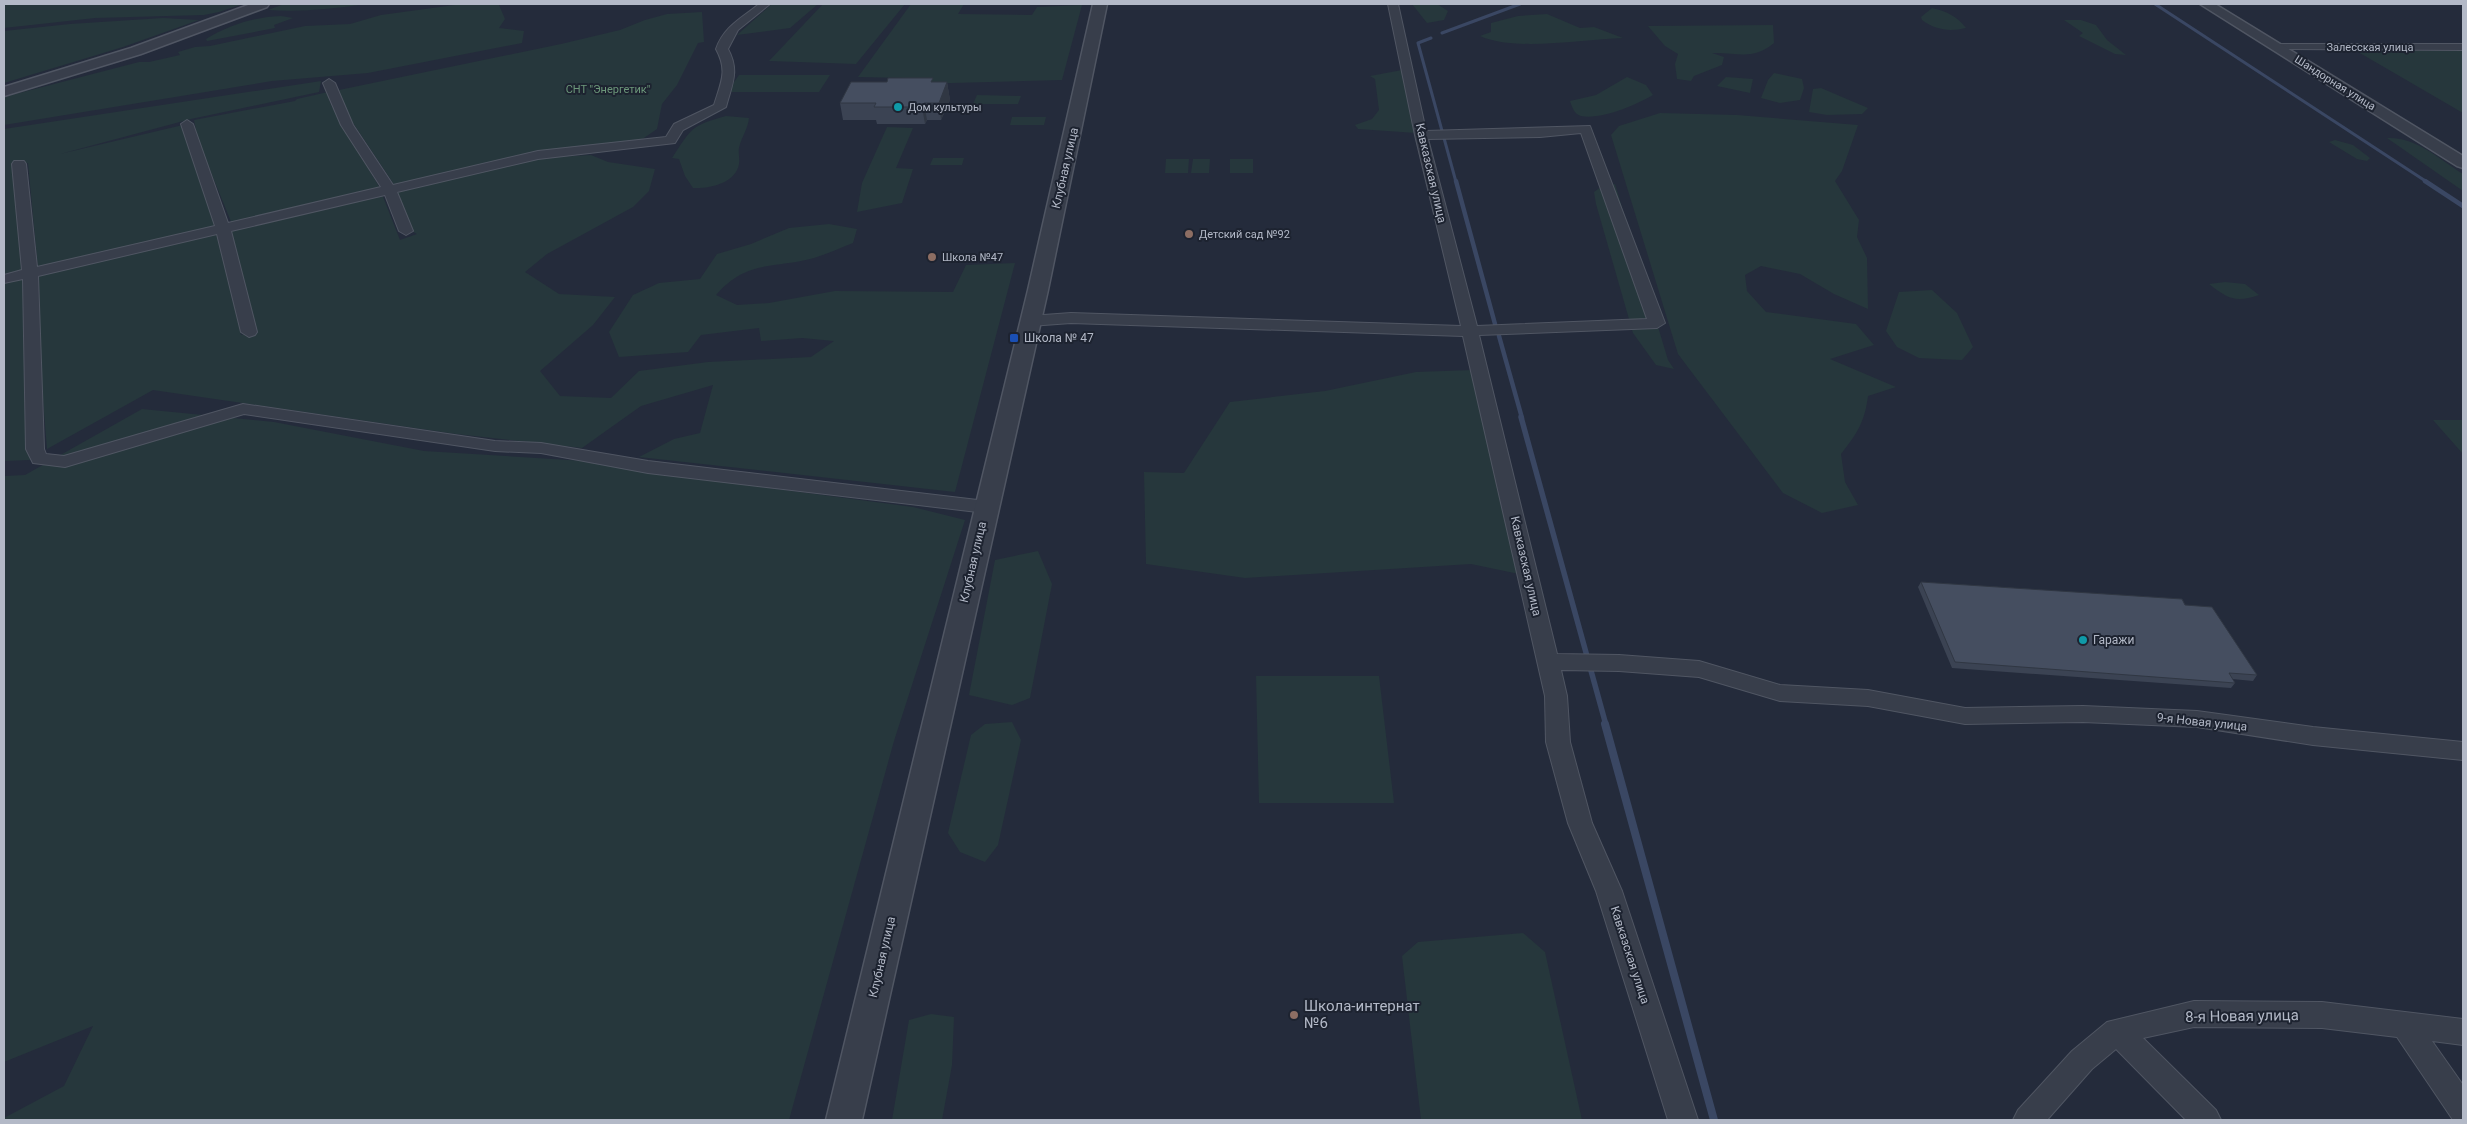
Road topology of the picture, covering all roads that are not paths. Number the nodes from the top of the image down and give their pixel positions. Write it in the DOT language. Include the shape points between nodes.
graph roads {
  1 [pos="262,4"];
  2 [pos="765,4"];
  3 [pos="1100,4"];
  4 [pos="1393,4"];
  5 [pos="2206,4"];
  6 [pos="2276,47"];
  7 [pos="2463,47"];
  8 [pos="329,83"];
  9 [pos="4,92"];
  10 [pos="187,124"];
  11 [pos="1426,134"];
  12 [pos="2463,163"];
  13 [pos="19,164"];
  14 [pos="389,190"];
  15 [pos="223,229"];
  16 [pos="406,231"];
  17 [pos="30,273"];
  18 [pos="4,279"];
  19 [pos="1030,320"];
  20 [pos="1470,331"];
  21 [pos="249,332"];
  22 [pos="986,507"];
  23 [pos="1556,663"];
  24 [pos="2463,751"];
  25 [pos="2404,1024"];
  26 [pos="2116,1031"];
  27 [pos="2463,1032"];
  28 [pos="2463,1110"];
  29 [pos="844,1120"];
  30 [pos="1683,1120"];
  31 [pos="2028,1120"];
  32 [pos="2206,1120"];
  1 -- 9 [label="street" via="136,51"];
  2 -- 14 [label="street" via="738,22 725,39 722,49 730,70 720,107 678,128 670,140 538,155"];
  3 -- 19 [label="street, Клубная улица"];
  4 -- 11 [label="street, Кавказская улица"];
  5 -- 6 [label="street, Шандорная улица"];
  6 -- 7 [label="street, Залесская улица"];
  6 -- 12 [label="street, Шандорная улица"];
  8 -- 14 [label="street" via="334,102"];
  10 -- 15 [label="street"];
  11 -- 20 [label="street, Кавказская улица"];
  11 -- 20 [label="street" via="1540,134 1586,129 1657,323"];
  13 -- 17 [label="street"];
  14 -- 15 [label="street"];
  14 -- 16 [label="street"];
  15 -- 17 [label="street"];
  15 -- 21 [label="street"];
  17 -- 18 [label="street"];
  17 -- 22 [label="street" via="35,449 39,459 65,462 243,410 495,446 541,448 648,467"];
  19 -- 20 [label="street" via="1071,318"];
  19 -- 22 [label="street, Клубная улица"];
  20 -- 23 [label="street, Кавказская улица"];
  22 -- 29 [label="street, Клубная улица"];
  23 -- 24 [label="street, 9-я Новая улица" via="1699,668 1780,693 1868,698 1940,713 1982,717 2083,714 2197,719 2313,736"];
  23 -- 30 [label="street, Кавказская улица" via="1558,742 1580,823 1609,891"];
  25 -- 26 [label="street, 8-я Новая улица" via="2322,1015 2194,1014"];
  25 -- 27 [label="street, 8-я Новая улица"];
  25 -- 28 [label="street"];
  26 -- 31 [label="street, 8-я Новая улица" via="2082,1060"];
  26 -- 32 [label="street"];
}
